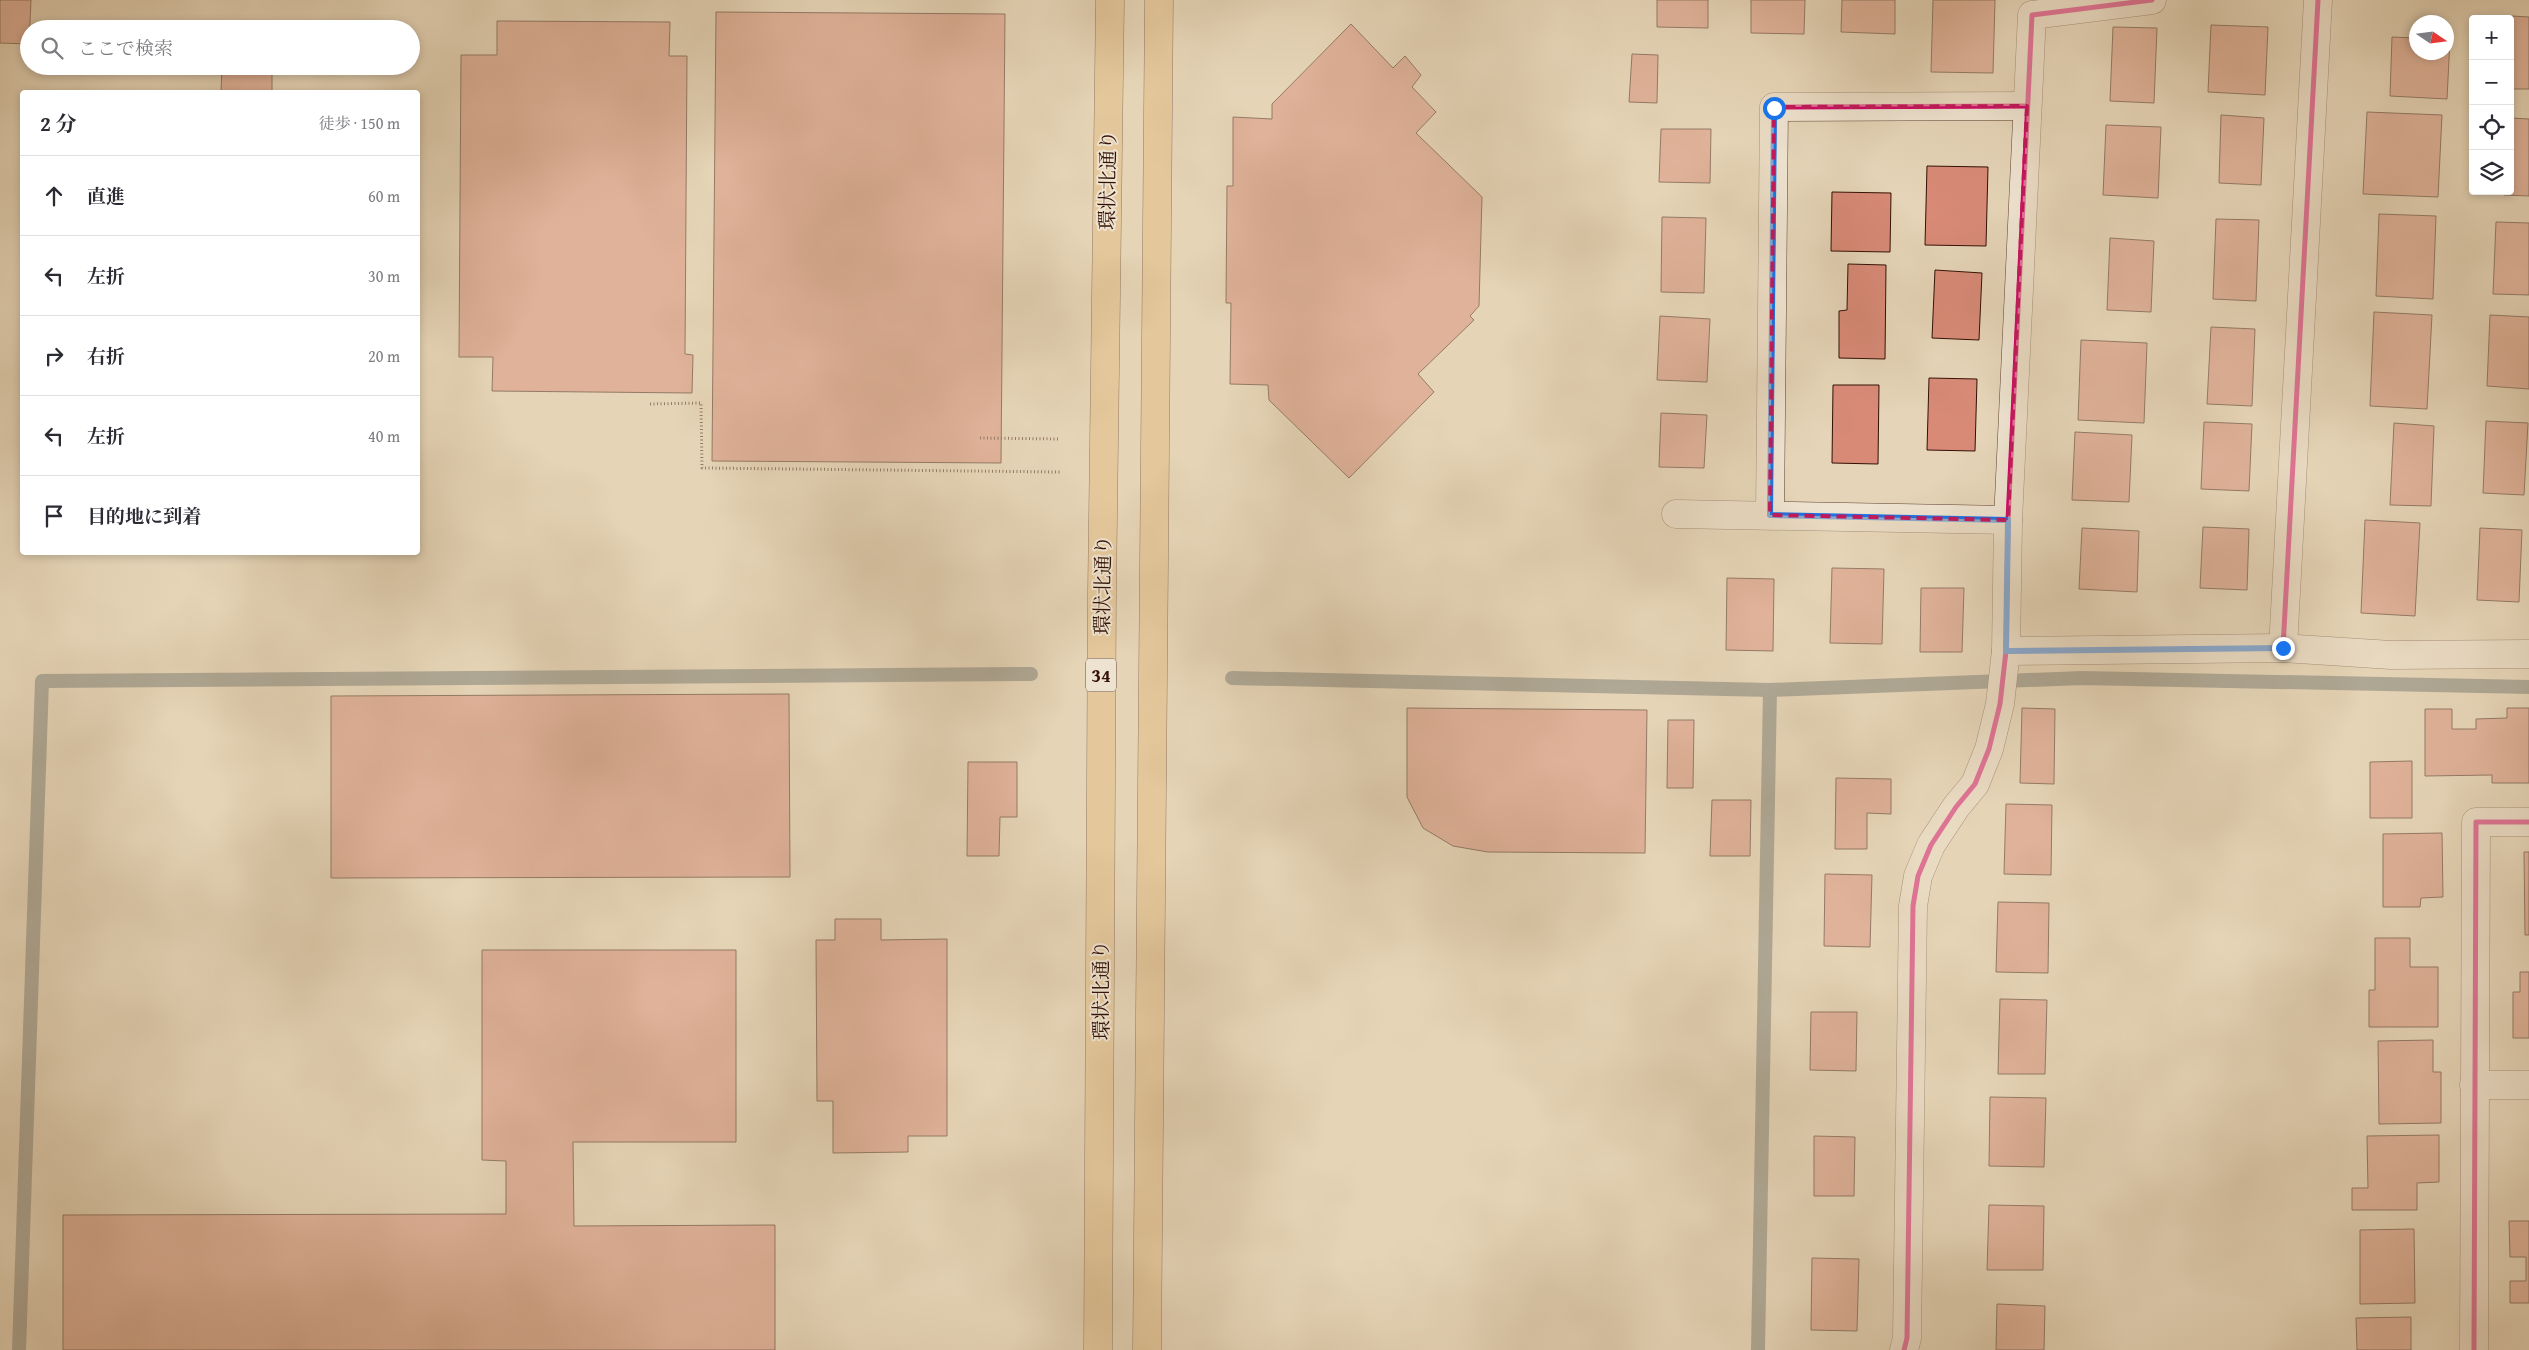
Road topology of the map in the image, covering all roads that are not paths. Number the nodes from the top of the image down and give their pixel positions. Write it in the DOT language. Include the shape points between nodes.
graph roads {
  1 [pos="1110,0"];
  2 [pos="1159,0"];
  3 [pos="2152,0"];
  4 [pos="2318,0"];
  5 [pos="2027,106"];
  6 [pos="1676,514"];
  7 [pos="1770,515"];
  8 [pos="2008,520"];
  9 [pos="2283,648"];
  10 [pos="2006,651"];
  11 [pos="2529,654"];
  12 [pos="2529,822"];
  13 [pos="2529,1084"];
  14 [pos="2474,1085"];
  15 [pos="1098,1350"];
  16 [pos="1147,1350"];
  17 [pos="1904,1350"];
  18 [pos="2474,1350"];
  1 -- 15 [label="highway, 環状北通り / 34" via="1102,591"];
  2 -- 16 [label="highway"];
  3 -- 5 [label="street" via="2032,15"];
  4 -- 9 [label="street"];
  5 -- 7 [label="street" via="1774,108"];
  5 -- 8 [label="street"];
  6 -- 7 [label="street"];
  7 -- 8 [label="street"];
  8 -- 10 [label="street"];
  9 -- 10 [label="street"];
  9 -- 11 [label="street" via="2391,655"];
  10 -- 17 [label="street" via="2000,704 1989,748 1975,784 1931,845 1918,876 1913,906 1907,1338"];
  12 -- 14 [label="street" via="2476,822"];
  13 -- 14 [label="street"];
  14 -- 18 [label="street"];
}
